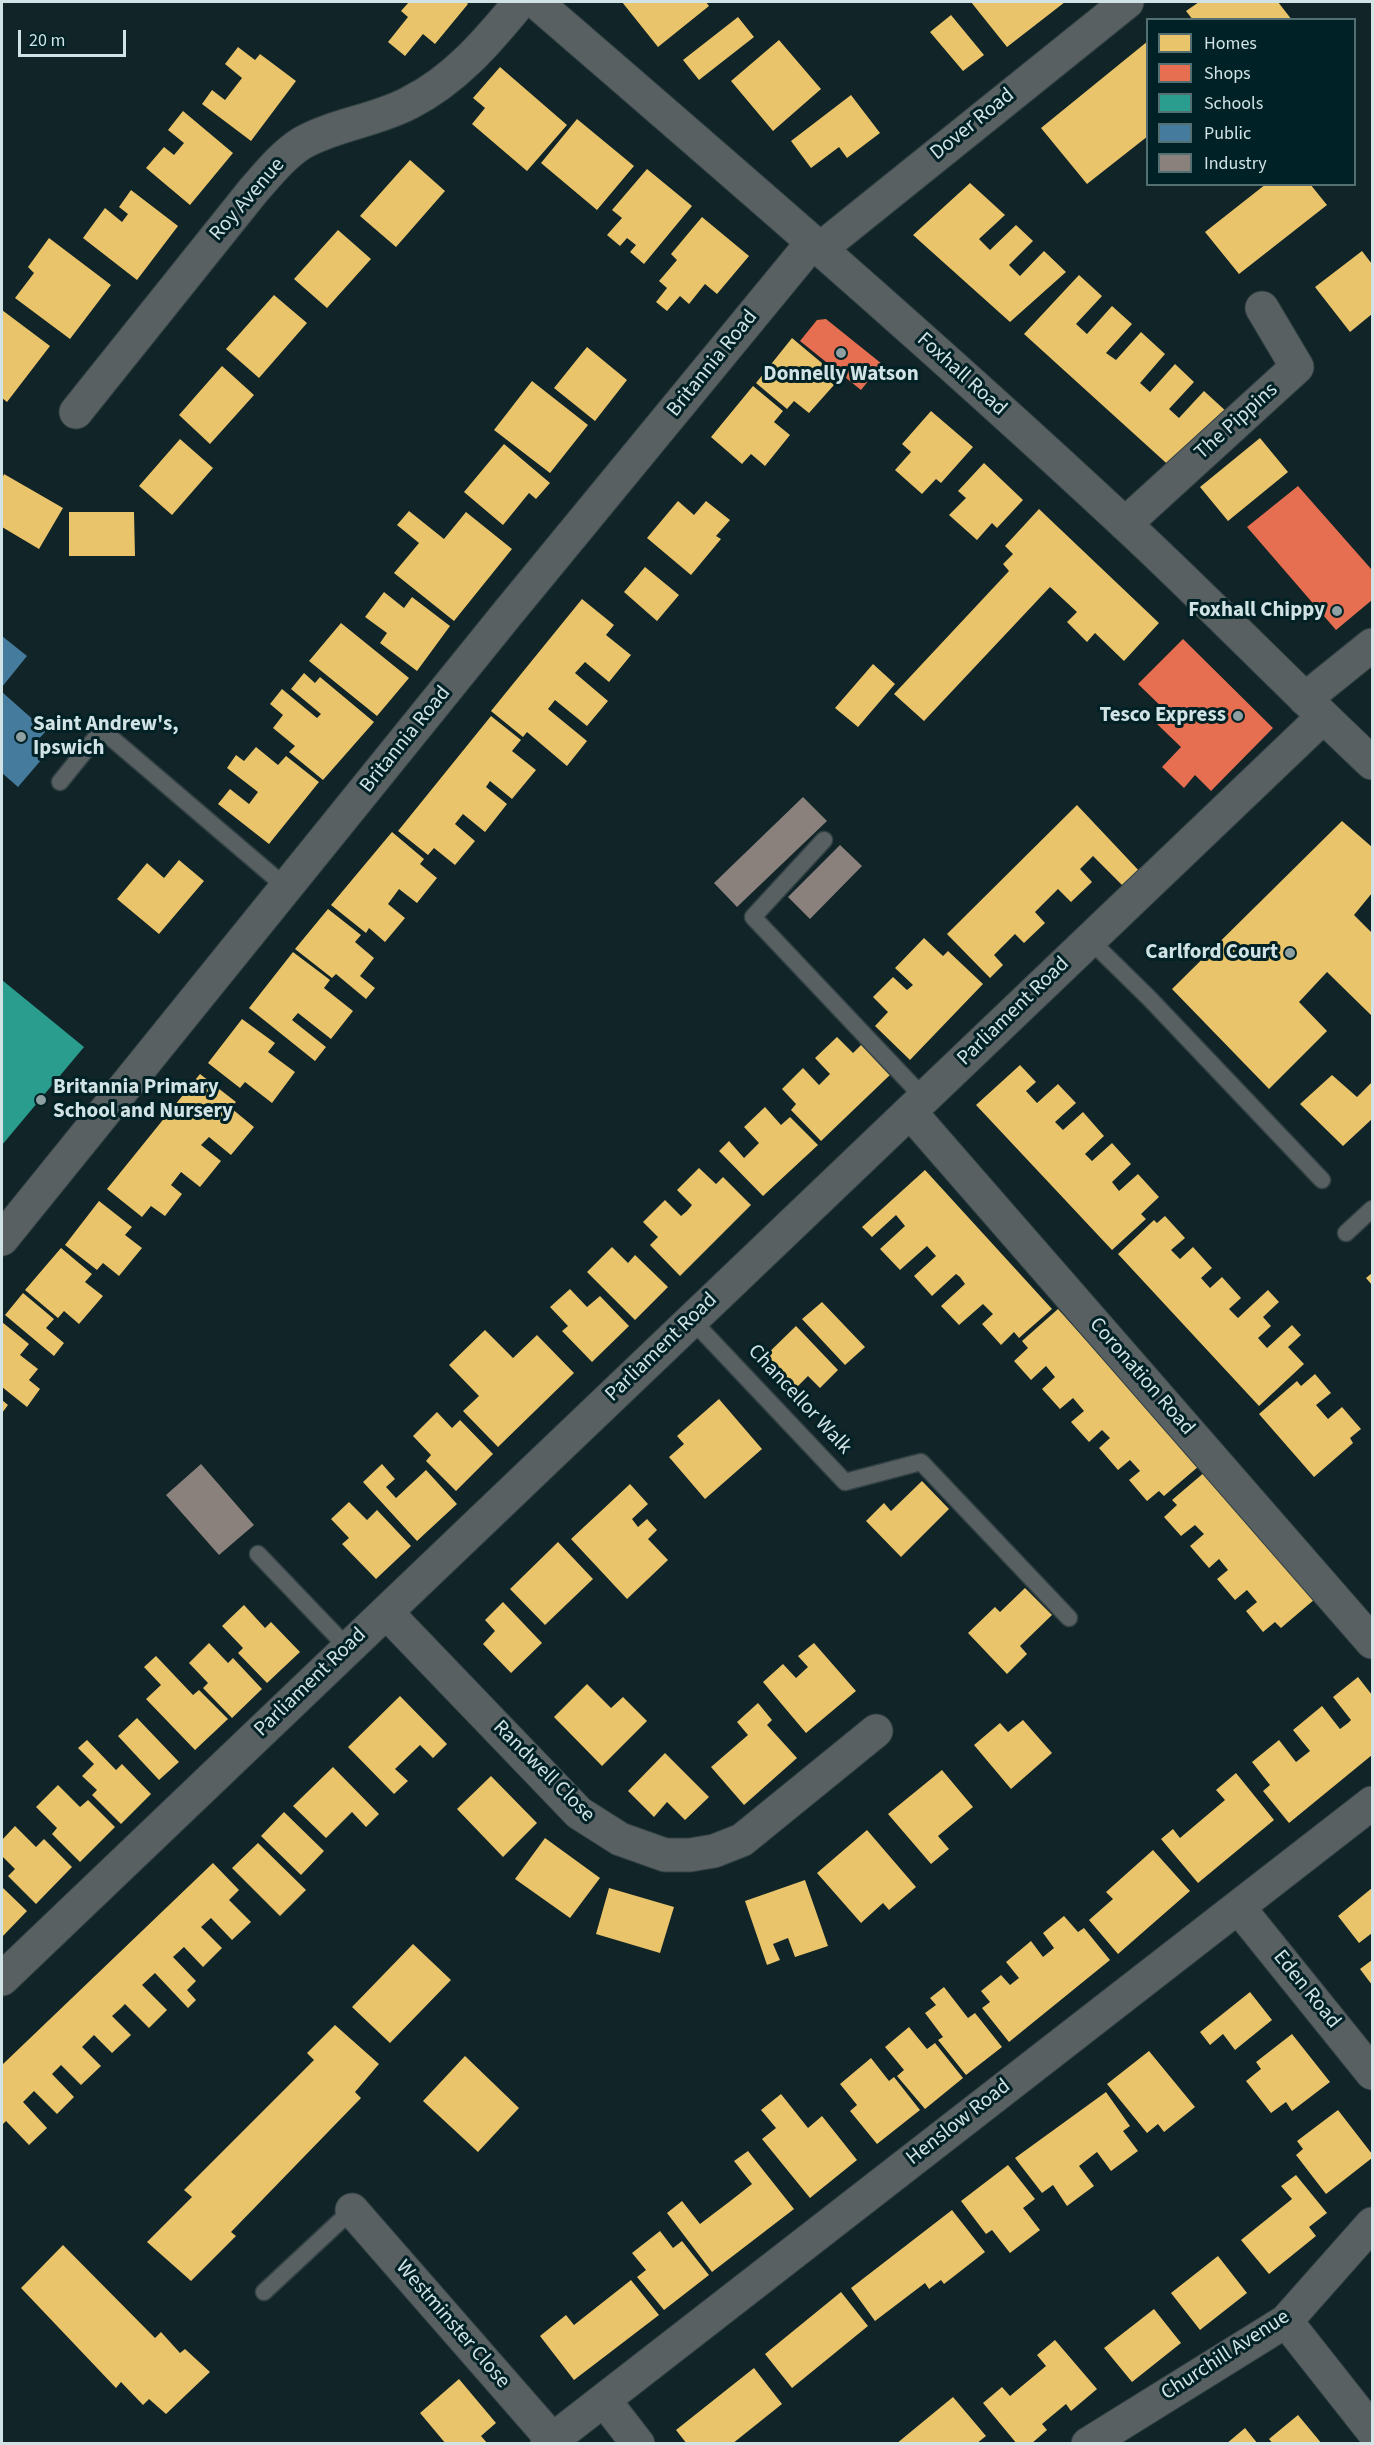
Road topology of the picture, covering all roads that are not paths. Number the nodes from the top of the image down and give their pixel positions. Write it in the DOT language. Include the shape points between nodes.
graph roads {
  1 [pos="520,2"];
  2 [pos="536,2"];
  3 [pos="1127,2"];
  4 [pos="816,246"];
  5 [pos="1262,308"];
  6 [pos="76,412"];
  7 [pos="1125,524"];
  8 [pos="1372,645"];
  9 [pos="1314,708"];
  10 [pos="1372,763"];
  11 [pos="60,782"];
  12 [pos="825,840"];
  13 [pos="287,888"];
  14 [pos="1090,940"];
  15 [pos="917,1105"];
  16 [pos="1322,1180"];
  17 [pos="1372,1209"];
  18 [pos="1346,1233"];
  19 [pos="2,1239"];
  20 [pos="691,1319"];
  21 [pos="258,1554"];
  22 [pos="386,1612"];
  23 [pos="1069,1618"];
  24 [pos="1372,1642"];
  25 [pos="348,1648"];
  26 [pos="876,1731"];
  27 [pos="1372,1803"];
  28 [pos="1239,1908"];
  29 [pos="2,1979"];
  30 [pos="1372,2073"];
  31 [pos="352,2210"];
  32 [pos="1372,2224"];
  33 [pos="264,2292"];
  34 [pos="1286,2321"];
  35 [pos="604,2400"];
  36 [pos="1372,2430"];
  37 [pos="549,2441"];
  38 [pos="638,2444"];
  39 [pos="1088,2444"];
  1 -- 6 [label="street, Roy Avenue" via="482,48 412,102 383,116 320,135 282,158"];
  2 -- 4 [label="street, Foxhall Road"];
  3 -- 4 [label="street, Dover Road"];
  4 -- 7 [label="street, Foxhall Road"];
  4 -- 13 [label="street, Britannia Road" via="507,614"];
  5 -- 7 [label="street, The Pippins" via="1298,367"];
  7 -- 9 [label="street, Foxhall Road"];
  8 -- 9 [label="street, Parliament Road"];
  9 -- 10 [label="street, Foxhall Road"];
  9 -- 14 [label="street, Parliament Road"];
  11 -- 13 [label="lane" via="102,730"];
  12 -- 15 [label="lane" via="753,917"];
  13 -- 19 [label="street, Britannia Road"];
  14 -- 15 [label="street, Parliament Road"];
  14 -- 16 [label="lane"];
  15 -- 20 [label="street, Parliament Road"];
  15 -- 24 [label="street, Coronation Road"];
  17 -- 18 [label="lane"];
  20 -- 22 [label="street, Parliament Road"];
  20 -- 23 [label="lane, Chancellor Walk" via="845,1482 921,1462"];
  21 -- 25 [label="lane"];
  22 -- 25 [label="street, Parliament Road"];
  22 -- 26 [label="street, Randwell Close" via="579,1813 620,1839 665,1855 690,1856 742,1840"];
  25 -- 29 [label="street, Parliament Road"];
  27 -- 28 [label="street, Henslow Road"];
  28 -- 30 [label="street, Eden Road"];
  28 -- 35 [label="street, Henslow Road"];
  31 -- 33 [label="lane"];
  31 -- 37 [label="street, Westminster Close"];
  32 -- 34 [label="street, Churchill Avenue"];
  34 -- 36 [label="street"];
  34 -- 39 [label="street, Churchill Avenue"];
  35 -- 37 [label="street, Henslow Road"];
  35 -- 38 [label="street"];
}
